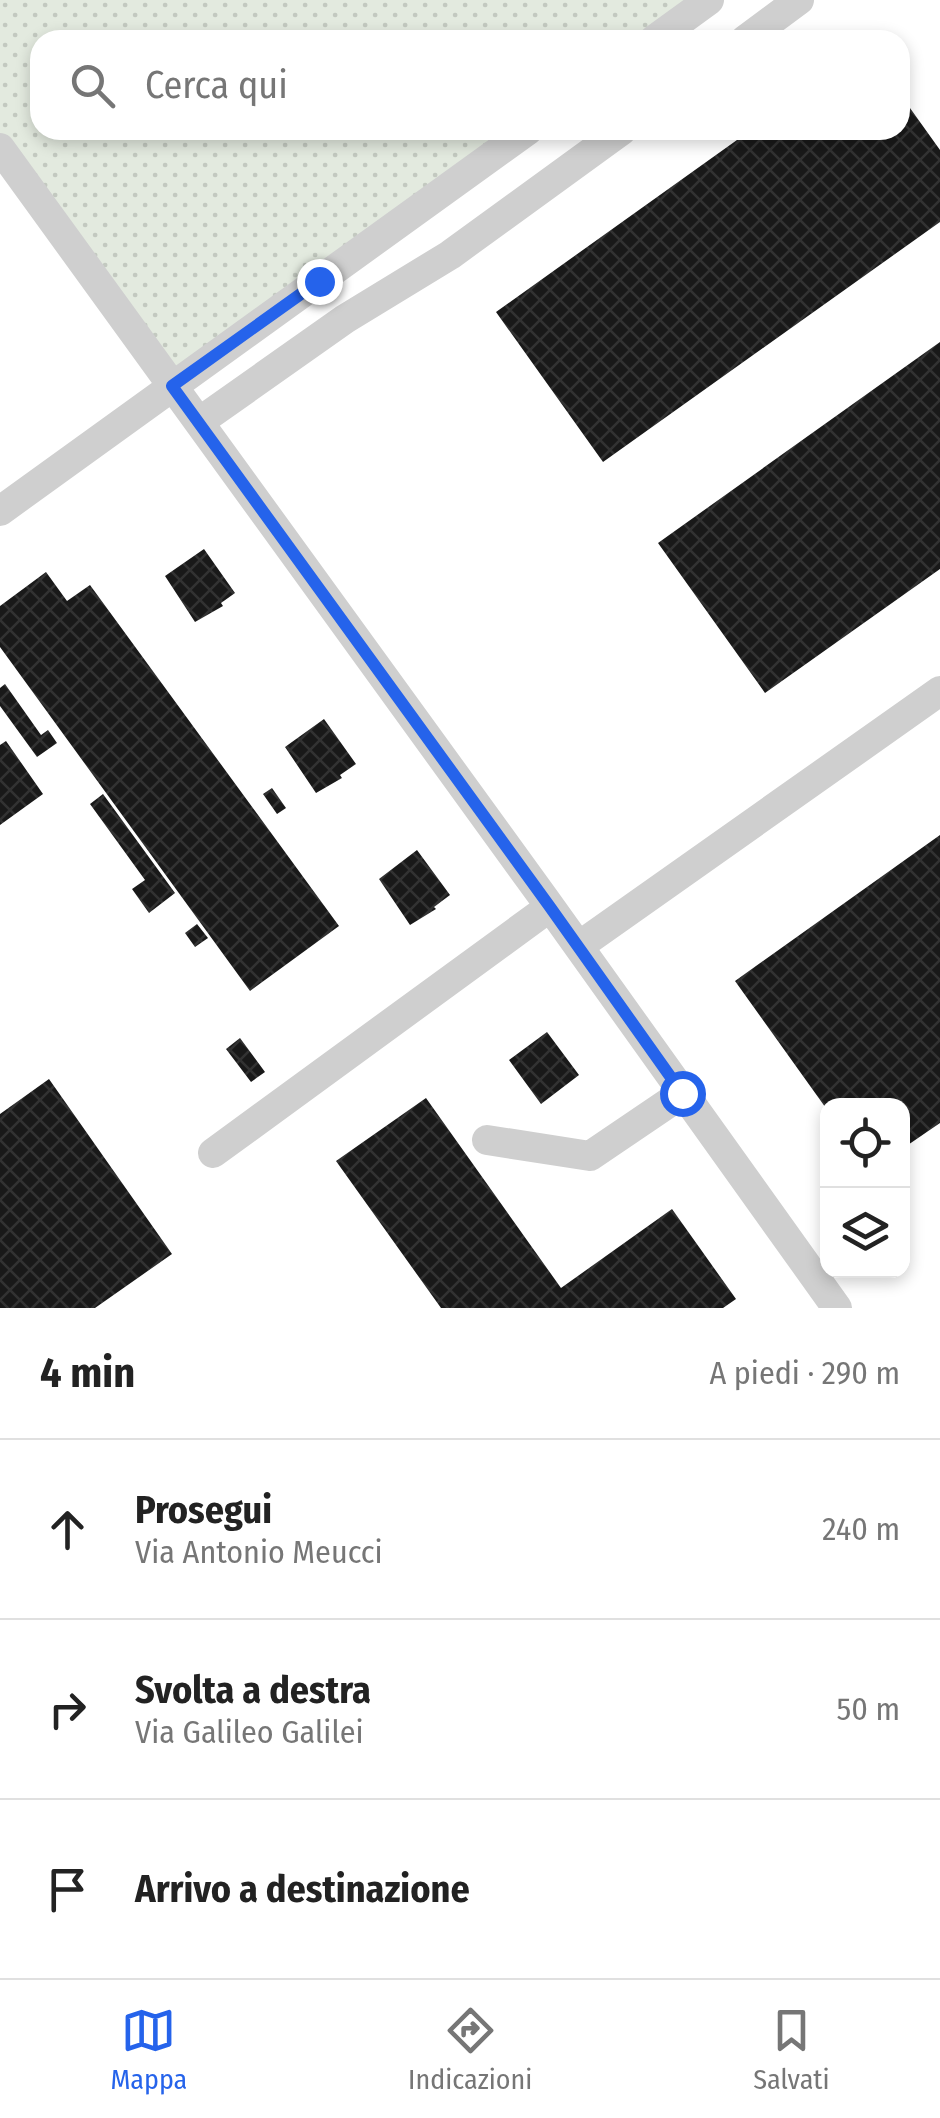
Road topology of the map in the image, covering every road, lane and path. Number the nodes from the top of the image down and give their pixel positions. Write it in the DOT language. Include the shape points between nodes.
graph roads {
  1 [pos="709,0"];
  2 [pos="799,0"];
  3 [pos="765,10"];
  4 [pos="668,30"];
  5 [pos="514,140"];
  6 [pos="608,140"];
  7 [pos="0,148"];
  8 [pos="492,156"];
  9 [pos="525,201"];
  10 [pos="319,281"];
  11 [pos="345,318"];
  12 [pos="172,386"];
  13 [pos="199,422"];
  14 [pos="0,511"];
  15 [pos="940,690"];
  16 [pos="550,907"];
  17 [pos="578,946"];
  18 [pos="682,1093"];
  19 [pos="487,1140"];
  20 [pos="213,1154"];
  21 [pos="837,1308"];
  1 -- 4 [label="street"];
  2 -- 3 [label="street"];
  5 -- 8 [label="street"];
  6 -- 9 [label="street"];
  7 -- 12 [label="street"];
  8 -- 9 [label="street"];
  8 -- 10 [label="street"];
  9 -- 11 [label="street"];
  10 -- 11 [label="street"];
  10 -- 12 [label="street"];
  11 -- 13 [label="street"];
  12 -- 13 [label="street"];
  12 -- 14 [label="street"];
  13 -- 16 [label="street"];
  15 -- 17 [label="street"];
  16 -- 17 [label="street"];
  16 -- 20 [label="street"];
  17 -- 18 [label="street"];
  18 -- 19 [label="street" via="590,1156"];
  18 -- 21 [label="street"];
}
